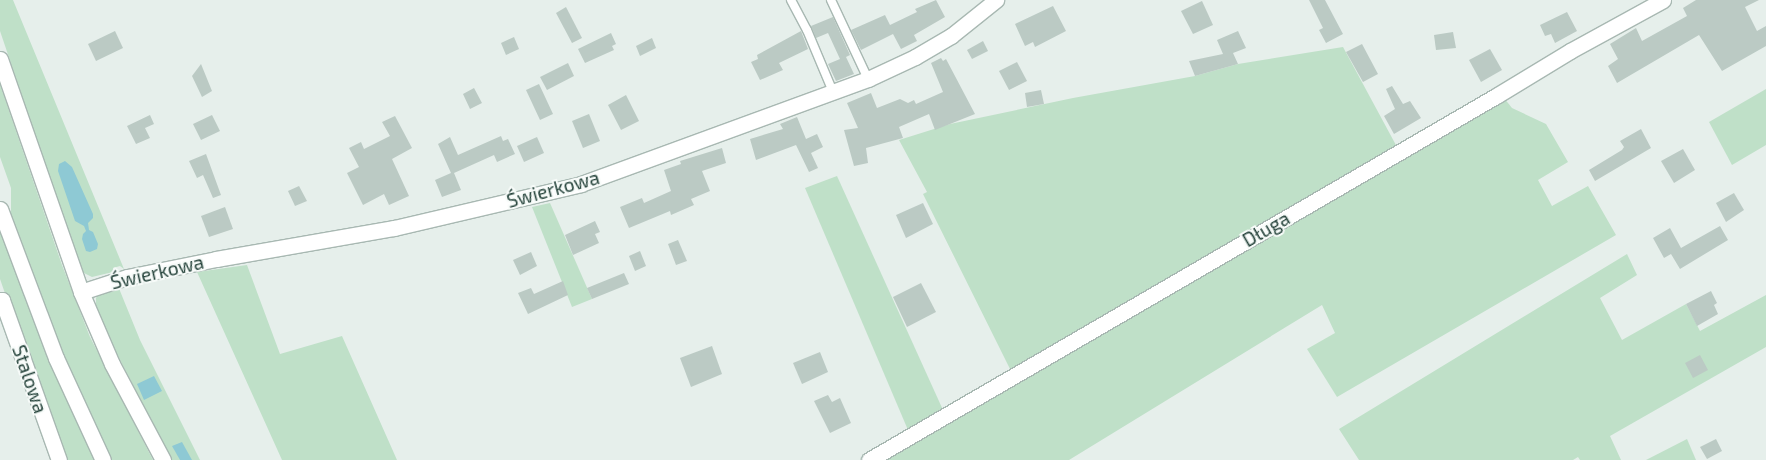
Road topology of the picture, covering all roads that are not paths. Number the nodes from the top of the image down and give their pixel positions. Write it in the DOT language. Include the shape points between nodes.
graph roads {
  1 [pos="791,0"];
  2 [pos="831,0"];
  3 [pos="996,0"];
  4 [pos="1663,0"];
  5 [pos="0,59"];
  6 [pos="868,79"];
  7 [pos="833,92"];
  8 [pos="0,209"];
  9 [pos="81,292"];
  10 [pos="1,298"];
  11 [pos="59,460"];
  12 [pos="103,460"];
  13 [pos="163,460"];
  14 [pos="869,460"];
  1 -- 7 [label="lane"];
  2 -- 6 [label="lane"];
  3 -- 6 [label="street, Świerkowa" via="951,36"];
  4 -- 14 [label="street, Długa"];
  5 -- 9 [label="street"];
  6 -- 7 [label="street, Świerkowa"];
  7 -- 9 [label="street, Świerkowa" via="581,184 394,228 127,277"];
  8 -- 12 [label="street" via="56,358"];
  9 -- 13 [label="street" via="112,364"];
  10 -- 11 [label="street, Stalowa"];
}
